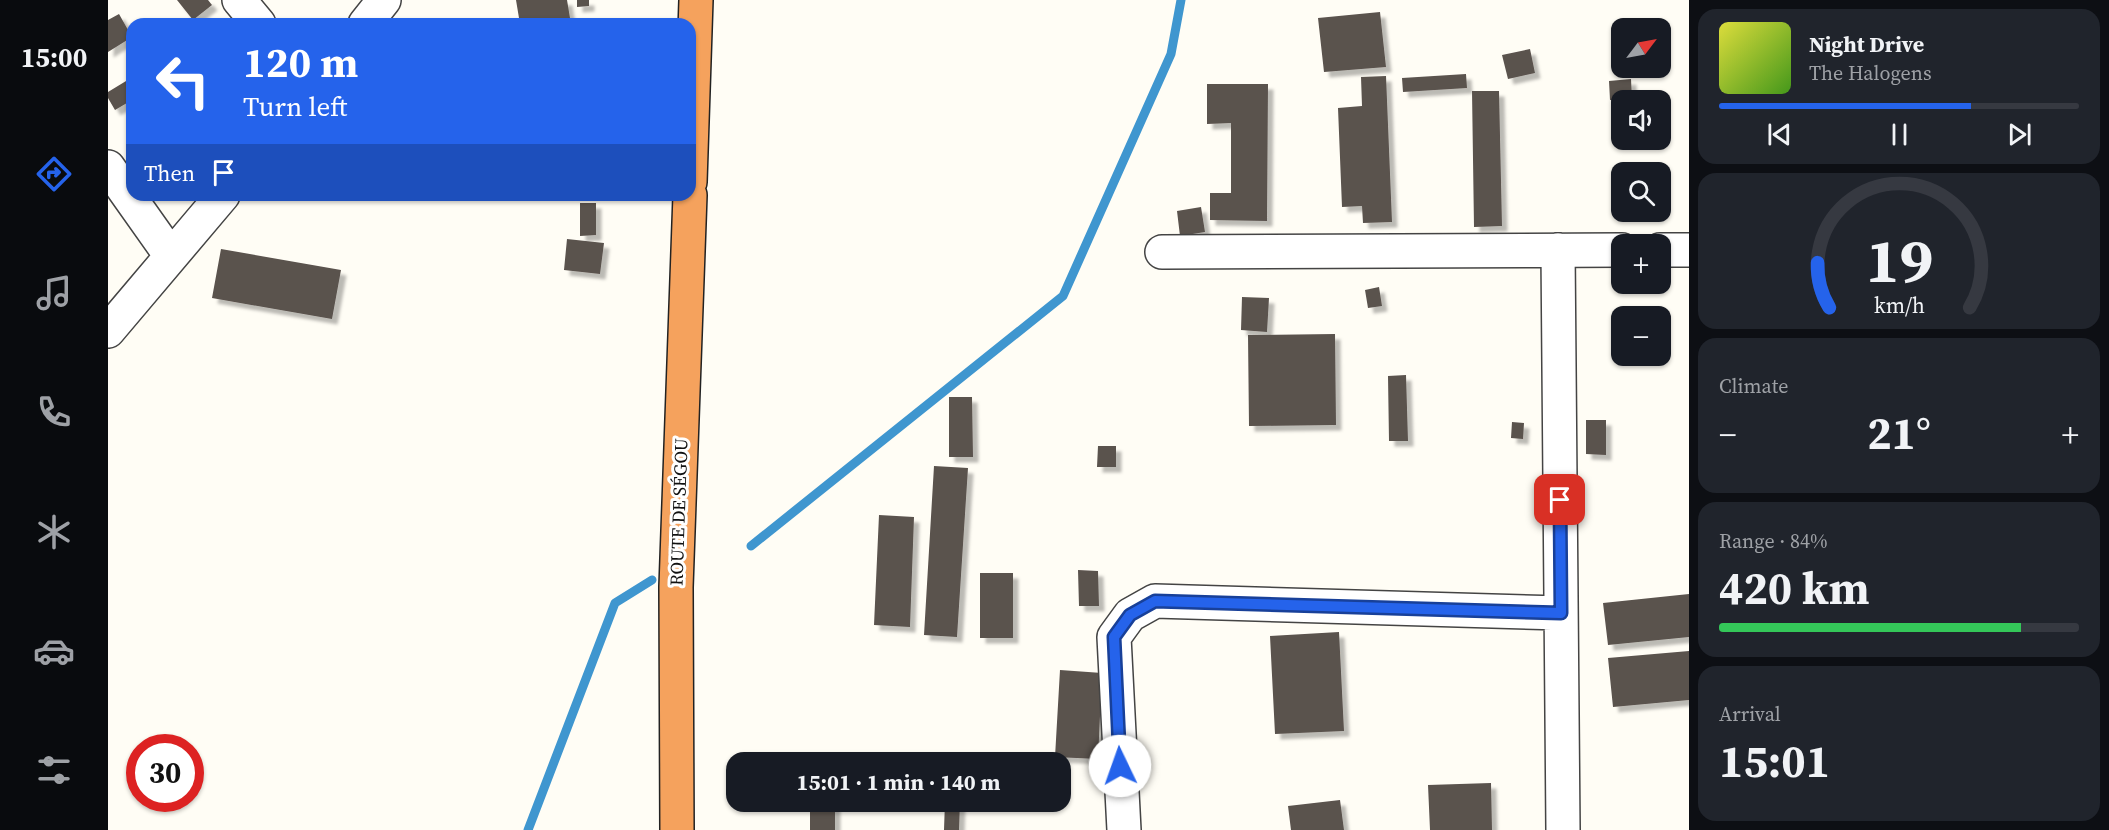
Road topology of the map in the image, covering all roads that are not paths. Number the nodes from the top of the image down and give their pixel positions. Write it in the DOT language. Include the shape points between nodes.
graph roads {
  1 [pos="239,0"];
  2 [pos="384,0"];
  3 [pos="696,0"];
  4 [pos="254,18"];
  5 [pos="370,18"];
  6 [pos="695,18"];
  7 [pos="108,167"];
  8 [pos="126,192"];
  9 [pos="132,201"];
  10 [pos="218,201"];
  11 [pos="690,201"];
  12 [pos="1558,250"];
  13 [pos="1611,250"];
  14 [pos="1671,250"];
  15 [pos="1689,250"];
  16 [pos="1162,252"];
  17 [pos="171,256"];
  18 [pos="108,331"];
  19 [pos="1561,613"];
  20 [pos="678,830"];
  21 [pos="1124,830"];
  22 [pos="1563,830"];
  1 -- 4 [label="street"];
  2 -- 5 [label="street"];
  3 -- 6 [label="highway"];
  7 -- 8 [label="street"];
  9 -- 17 [label="street"];
  10 -- 17 [label="street"];
  11 -- 20 [label="highway, ROUTE DE SÉGOU" via="676,587"];
  12 -- 13 [label="street"];
  12 -- 16 [label="street"];
  12 -- 19 [label="street"];
  14 -- 15 [label="street"];
  17 -- 18 [label="street"];
  19 -- 21 [label="street" via="1155,601 1130,615 1114,637"];
  19 -- 22 [label="street"];
}
